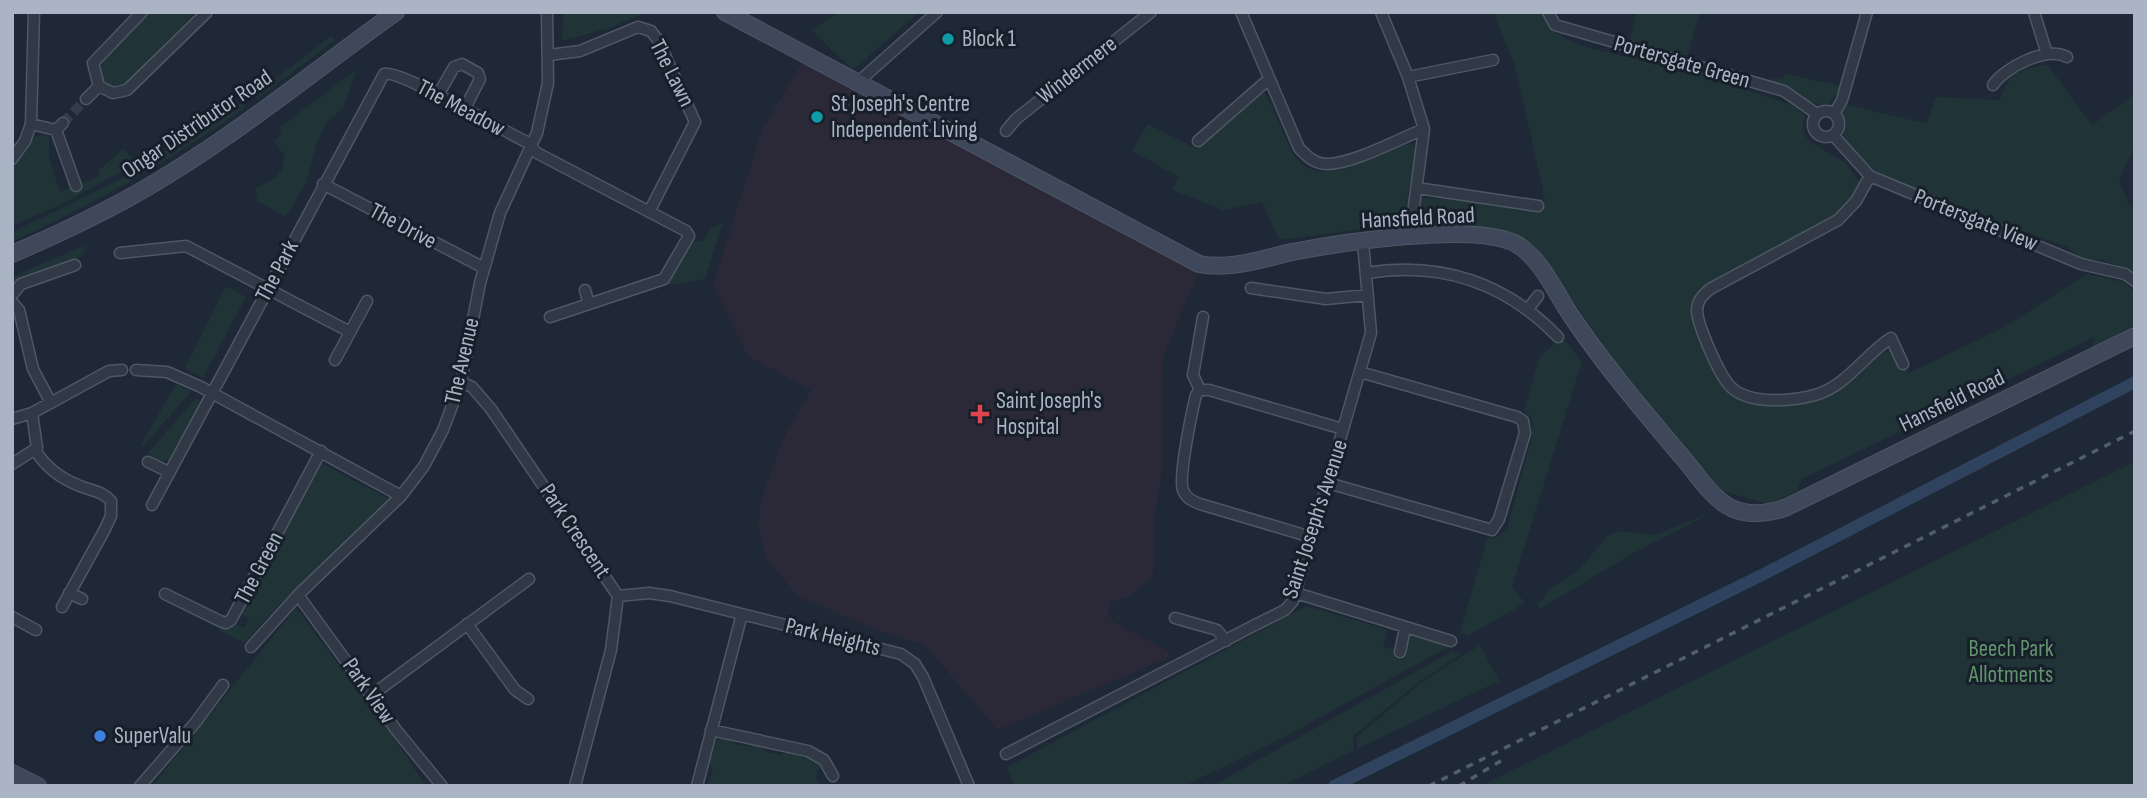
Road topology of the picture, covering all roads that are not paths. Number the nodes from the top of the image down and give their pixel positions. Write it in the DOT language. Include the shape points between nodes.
graph roads {
  1 [pos="34,12"];
  2 [pos="142,12"];
  3 [pos="207,12"];
  4 [pos="396,12"];
  5 [pos="547,12"];
  6 [pos="725,12"];
  7 [pos="937,12"];
  8 [pos="1152,12"];
  9 [pos="1241,12"];
  10 [pos="1381,12"];
  11 [pos="1548,12"];
  12 [pos="1867,12"];
  13 [pos="2034,12"];
  14 [pos="2047,54"];
  15 [pos="548,55"];
  16 [pos="2067,57"];
  17 [pos="1493,60"];
  18 [pos="388,73"];
  19 [pos="1408,76"];
  20 [pos="1269,79"];
  21 [pos="856,84"];
  22 [pos="1993,85"];
  23 [pos="99,86"];
  24 [pos="438,95"];
  25 [pos="86,99"];
  26 [pos="464,110"];
  27 [pos="1835,113"];
  28 [pos="1817,114"];
  29 [pos="32,124"];
  30 [pos="1424,129"];
  31 [pos="1006,131"];
  32 [pos="1833,135"];
  33 [pos="1198,141"];
  34 [pos="531,147"];
  35 [pos="12,159"];
  36 [pos="1870,176"];
  37 [pos="323,184"];
  38 [pos="76,186"];
  39 [pos="1417,188"];
  40 [pos="1538,206"];
  41 [pos="649,212"];
  42 [pos="1410,237"];
  43 [pos="1363,242"];
  44 [pos="120,253"];
  45 [pos="12,254"];
  46 [pos="75,265"];
  47 [pos="484,268"];
  48 [pos="1367,273"];
  49 [pos="2135,281"];
  50 [pos="267,288"];
  51 [pos="1251,288"];
  52 [pos="584,290"];
  53 [pos="12,295"];
  54 [pos="1368,295"];
  55 [pos="1538,296"];
  56 [pos="367,301"];
  57 [pos="12,302"];
  58 [pos="589,304"];
  59 [pos="1528,309"];
  60 [pos="550,317"];
  61 [pos="1203,317"];
  62 [pos="351,332"];
  63 [pos="2135,336"];
  64 [pos="1558,337"];
  65 [pos="335,360"];
  66 [pos="1903,364"];
  67 [pos="122,370"];
  68 [pos="136,370"];
  69 [pos="1360,372"];
  70 [pos="461,382"];
  71 [pos="1200,390"];
  72 [pos="212,392"];
  73 [pos="51,403"];
  74 [pos="32,413"];
  75 [pos="12,419"];
  76 [pos="1343,429"];
  77 [pos="36,451"];
  78 [pos="321,451"];
  79 [pos="148,462"];
  80 [pos="12,464"];
  81 [pos="169,472"];
  82 [pos="1328,483"];
  83 [pos="401,496"];
  84 [pos="152,505"];
  85 [pos="1311,537"];
  86 [pos="529,579"];
  87 [pos="69,593"];
  88 [pos="1296,593"];
  89 [pos="165,594"];
  90 [pos="298,595"];
  91 [pos="618,596"];
  92 [pos="82,599"];
  93 [pos="62,607"];
  94 [pos="742,614"];
  95 [pos="12,617"];
  96 [pos="1175,618"];
  97 [pos="467,624"];
  98 [pos="1405,628"];
  99 [pos="36,629"];
  100 [pos="1226,641"];
  101 [pos="1451,641"];
  102 [pos="251,647"];
  103 [pos="1400,652"];
  104 [pos="223,685"];
  105 [pos="372,695"];
  106 [pos="527,699"];
  107 [pos="711,730"];
  108 [pos="1006,754"];
  109 [pos="12,773"];
  110 [pos="833,776"];
  111 [pos="38,786"];
  112 [pos="141,786"];
  113 [pos="442,786"];
  114 [pos="575,786"];
  115 [pos="697,786"];
  116 [pos="970,786"];
  1 -- 29 [label="street"];
  2 -- 23 [label="street" via="93,63"];
  3 -- 23 [label="street" via="127,90 113,93"];
  4 -- 45 [label="street, Ongar Distributor Road" via="171,173 83,222"];
  5 -- 15 [label="street, The Avenue"];
  6 -- 21 [label="street, Hansfield Road"];
  7 -- 21 [label="street"];
  8 -- 31 [label="street, Windermere"];
  9 -- 20 [label="street"];
  10 -- 19 [label="street"];
  11 -- 28 [label="street, Portersgate Green" via="1555,25 1784,91"];
  12 -- 27 [label="street"];
  13 -- 14 [label="street"];
  14 -- 16 [label="street" via="2059,52"];
  14 -- 22 [label="street" via="2003,72"];
  15 -- 34 [label="street, The Avenue" via="547,89"];
  15 -- 41 [label="street, The Lawn" via="580,51 638,27 651,31 657,40 695,122"];
  17 -- 19 [label="street"];
  18 -- 24 [label="street, The Meadow"];
  18 -- 37 [label="street, The Park" via="379,81"];
  19 -- 30 [label="street"];
  20 -- 30 [label="street" via="1299,148 1312,161 1327,164 1353,157"];
  20 -- 33 [label="street"];
  21 -- 43 [label="street, Hansfield Road" via="1199,264 1226,266"];
  23 -- 25 [label="street"];
  24 -- 26 [label="street, The Meadow"];
  24 -- 26 [label="street" via="454,67 462,64 478,73 480,79"];
  26 -- 34 [label="street, The Meadow"];
  27 -- 28 [label="street"];
  27 -- 32 [label="street" via="1839,125"];
  28 -- 32 [label="street" via="1816,133"];
  29 -- 35 [label="street"];
  29 -- 38 [label="street" via="59,127"];
  30 -- 39 [label="street"];
  32 -- 36 [label="street, Portersgate View"];
  34 -- 41 [label="street"];
  34 -- 47 [label="street, The Avenue" via="500,213"];
  36 -- 49 [label="street, Portersgate View" via="2081,264 2125,274"];
  36 -- 66 [label="street" via="1838,220 1710,289 1699,300 1697,312 1709,348 1732,389 1750,396 1777,400 1817,395 1847,377 1891,338"];
  37 -- 47 [label="street, The Drive"];
  37 -- 50 [label="street, The Park"];
  39 -- 40 [label="street"];
  39 -- 42 [label="street"];
  41 -- 58 [label="street" via="688,236 669,274"];
  42 -- 43 [label="street, Hansfield Road"];
  42 -- 63 [label="street, Hansfield Road" via="1452,234 1517,244 1714,495 1727,506 1753,513 1787,507"];
  43 -- 48 [label="street, Saint Joseph's Avenue"];
  44 -- 50 [label="street" via="186,246"];
  46 -- 53 [label="street" via="21,284"];
  47 -- 70 [label="street, The Avenue"];
  48 -- 54 [label="street, Saint Joseph's Avenue"];
  48 -- 59 [label="street" via="1443,271 1478,281"];
  50 -- 62 [label="street"];
  50 -- 72 [label="street, The Park"];
  51 -- 54 [label="street" via="1267,286 1326,299"];
  52 -- 58 [label="street"];
  54 -- 69 [label="street, Saint Joseph's Avenue" via="1371,332"];
  55 -- 59 [label="street"];
  56 -- 62 [label="street"];
  57 -- 73 [label="street" via="19,310 33,369"];
  58 -- 60 [label="street"];
  59 -- 64 [label="street"];
  61 -- 71 [label="street" via="1193,375"];
  62 -- 65 [label="street"];
  67 -- 73 [label="street" via="109,372"];
  68 -- 72 [label="street" via="167,372"];
  69 -- 76 [label="street, Saint Joseph's Avenue"];
  69 -- 82 [label="street" via="1517,417 1523,421 1525,433 1492,530"];
  70 -- 83 [label="street, The Avenue" via="431,455"];
  70 -- 91 [label="street, Park Crescent" via="472,387 491,409"];
  71 -- 76 [label="street"];
  71 -- 85 [label="street" via="1184,463 1185,494 1200,504"];
  72 -- 78 [label="street"];
  72 -- 81 [label="street, The Park"];
  73 -- 74 [label="street"];
  74 -- 75 [label="street"];
  74 -- 77 [label="street"];
  76 -- 82 [label="street, Saint Joseph's Avenue"];
  77 -- 80 [label="street"];
  77 -- 87 [label="street" via="53,471 111,501 111,516"];
  78 -- 83 [label="street"];
  78 -- 89 [label="street, The Green" via="231,620 220,621"];
  79 -- 81 [label="street"];
  81 -- 84 [label="street, The Park"];
  82 -- 85 [label="street, Saint Joseph's Avenue"];
  83 -- 90 [label="street, The Avenue"];
  85 -- 88 [label="street, Saint Joseph's Avenue"];
  86 -- 97 [label="street"];
  87 -- 92 [label="street"];
  87 -- 93 [label="street"];
  88 -- 98 [label="street"];
  88 -- 100 [label="street, Saint Joseph's Avenue" via="1285,610"];
  90 -- 102 [label="street, The Avenue"];
  90 -- 105 [label="street, Park View"];
  91 -- 94 [label="street, Park Heights" via="649,593"];
  91 -- 114 [label="street, Park Crescent" via="611,650"];
  94 -- 107 [label="street"];
  94 -- 116 [label="street, Park Heights" via="901,654 915,664"];
  95 -- 99 [label="street"];
  96 -- 100 [label="street" via="1217,630"];
  97 -- 105 [label="street"];
  97 -- 106 [label="street" via="510,684"];
  98 -- 101 [label="street"];
  98 -- 103 [label="street"];
  100 -- 108 [label="street, Saint Joseph's Avenue"];
  104 -- 112 [label="street"];
  105 -- 113 [label="street, Park View"];
  107 -- 110 [label="street" via="808,751 824,760"];
  107 -- 115 [label="street"];
  109 -- 111 [label="street"];
}
